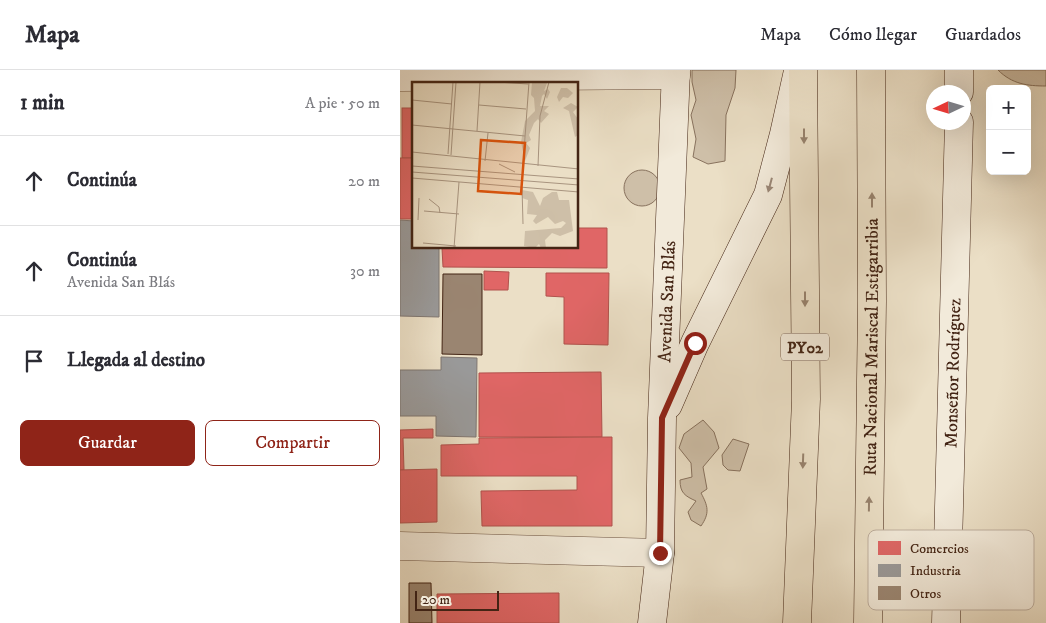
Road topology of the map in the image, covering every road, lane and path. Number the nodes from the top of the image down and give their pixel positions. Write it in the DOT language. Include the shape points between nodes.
graph roads {
  1 [pos="798,70"];
  2 [pos="803,70"];
  3 [pos="871,70"];
  4 [pos="959,70"];
  5 [pos="676,73"];
  6 [pos="400,77"];
  7 [pos="959,85"];
  8 [pos="959,130"];
  9 [pos="662,418"];
  10 [pos="869,530"];
  11 [pos="948,530"];
  12 [pos="400,546"];
  13 [pos="660,553"];
  14 [pos="868,610"];
  15 [pos="946,610"];
  16 [pos="652,623"];
  17 [pos="797,623"];
  18 [pos="868,623"];
  19 [pos="946,623"];
  1 -- 9 [label="street, one-way" via="768,195"];
  2 -- 17 [label="highway, PY02, one-way" via="806,399"];
  10 -- 3 [label="highway, Ruta Nacional Mariscal Estigarribia, one-way"];
  4 -- 7 [label="street"];
  5 -- 6 [label="street"];
  5 -- 9 [label="street, Avenida San Blás"];
  8 -- 11 [label="street, Monseñor Rodríguez"];
  9 -- 13 [label="street, Avenida San Blás"];
  12 -- 13 [label="street"];
  13 -- 16 [label="street, Avenida San Blás"];
  18 -- 14 [label="highway, Ruta Nacional Mariscal Estigarribia, one-way"];
  15 -- 19 [label="street, Monseñor Rodríguez"];
}
